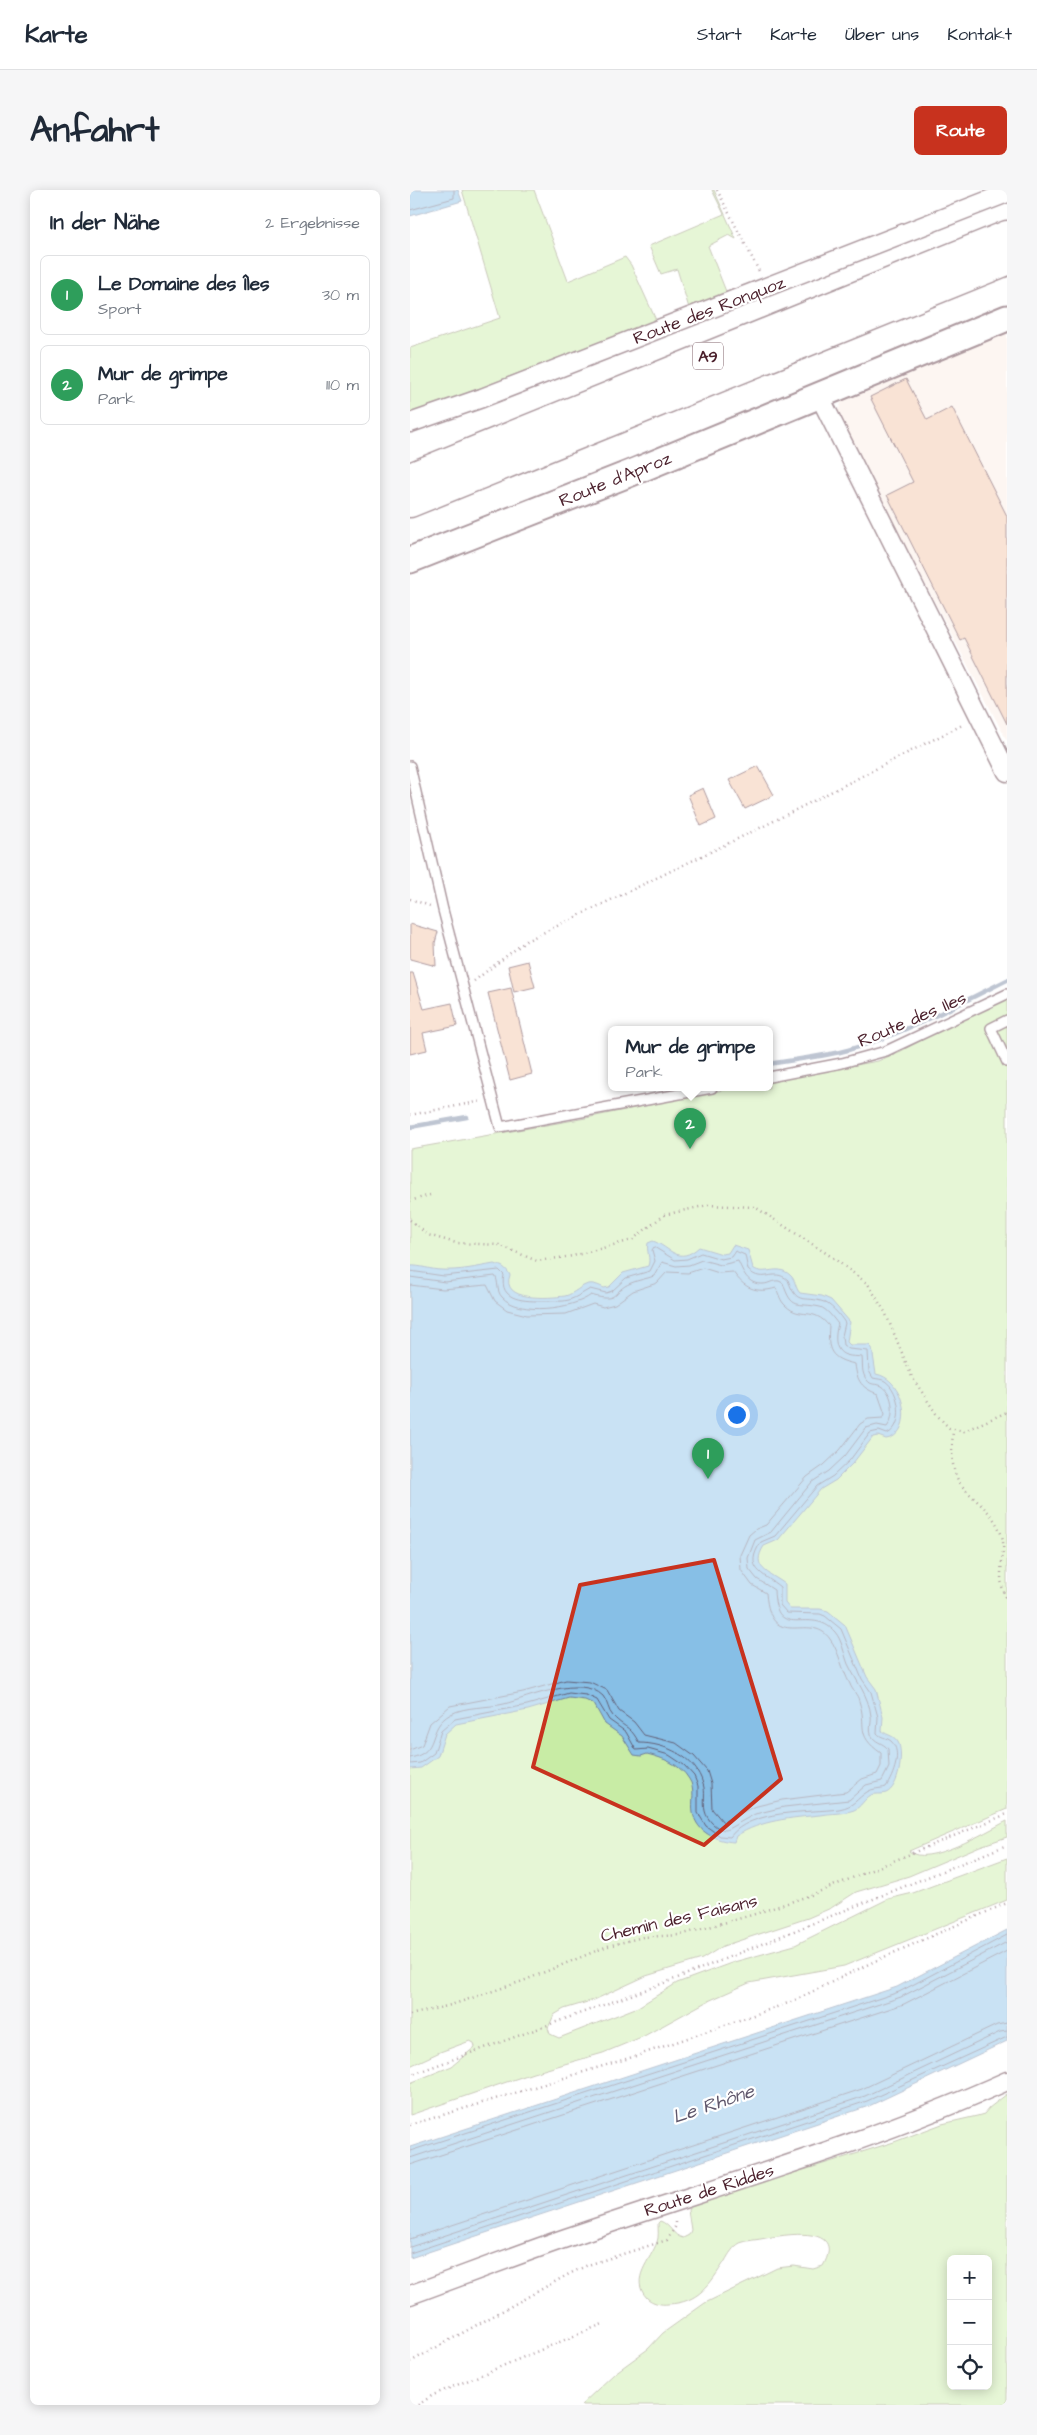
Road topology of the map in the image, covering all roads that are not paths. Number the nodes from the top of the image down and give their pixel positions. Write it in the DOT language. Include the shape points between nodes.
graph roads {
  1 [pos="1007,193"];
  2 [pos="1007,235"];
  3 [pos="1007,262"];
  4 [pos="1007,318"];
  5 [pos="819,396"];
  6 [pos="410,423"];
  7 [pos="410,477"];
  8 [pos="410,503"];
  9 [pos="410,560"];
  10 [pos="410,766"];
  11 [pos="1007,772"];
  12 [pos="1007,994"];
  13 [pos="1007,1020"];
  14 [pos="1007,1062"];
  15 [pos="773,1076"];
  16 [pos="696,1091"];
  17 [pos="1007,2081"];
  18 [pos="410,2295"];
  1 -- 6 [label="street, Route des Ronquoz" via="482,398"];
  2 -- 7 [label="highway, A9"];
  3 -- 8 [label="highway, A9"];
  4 -- 5 [label="street, Route d'Aproz"];
  5 -- 9 [label="street, Route d'Aproz"];
  5 -- 11 [label="street"];
  10 -- 16 [label="lane" via="443,910 500,1127"];
  12 -- 15 [label="lane, Route des Iles" via="886,1051"];
  13 -- 14 [label="lane" via="991,1028"];
  17 -- 18 [label="street, Route de Riddes" via="870,2137 565,2238"];
}
